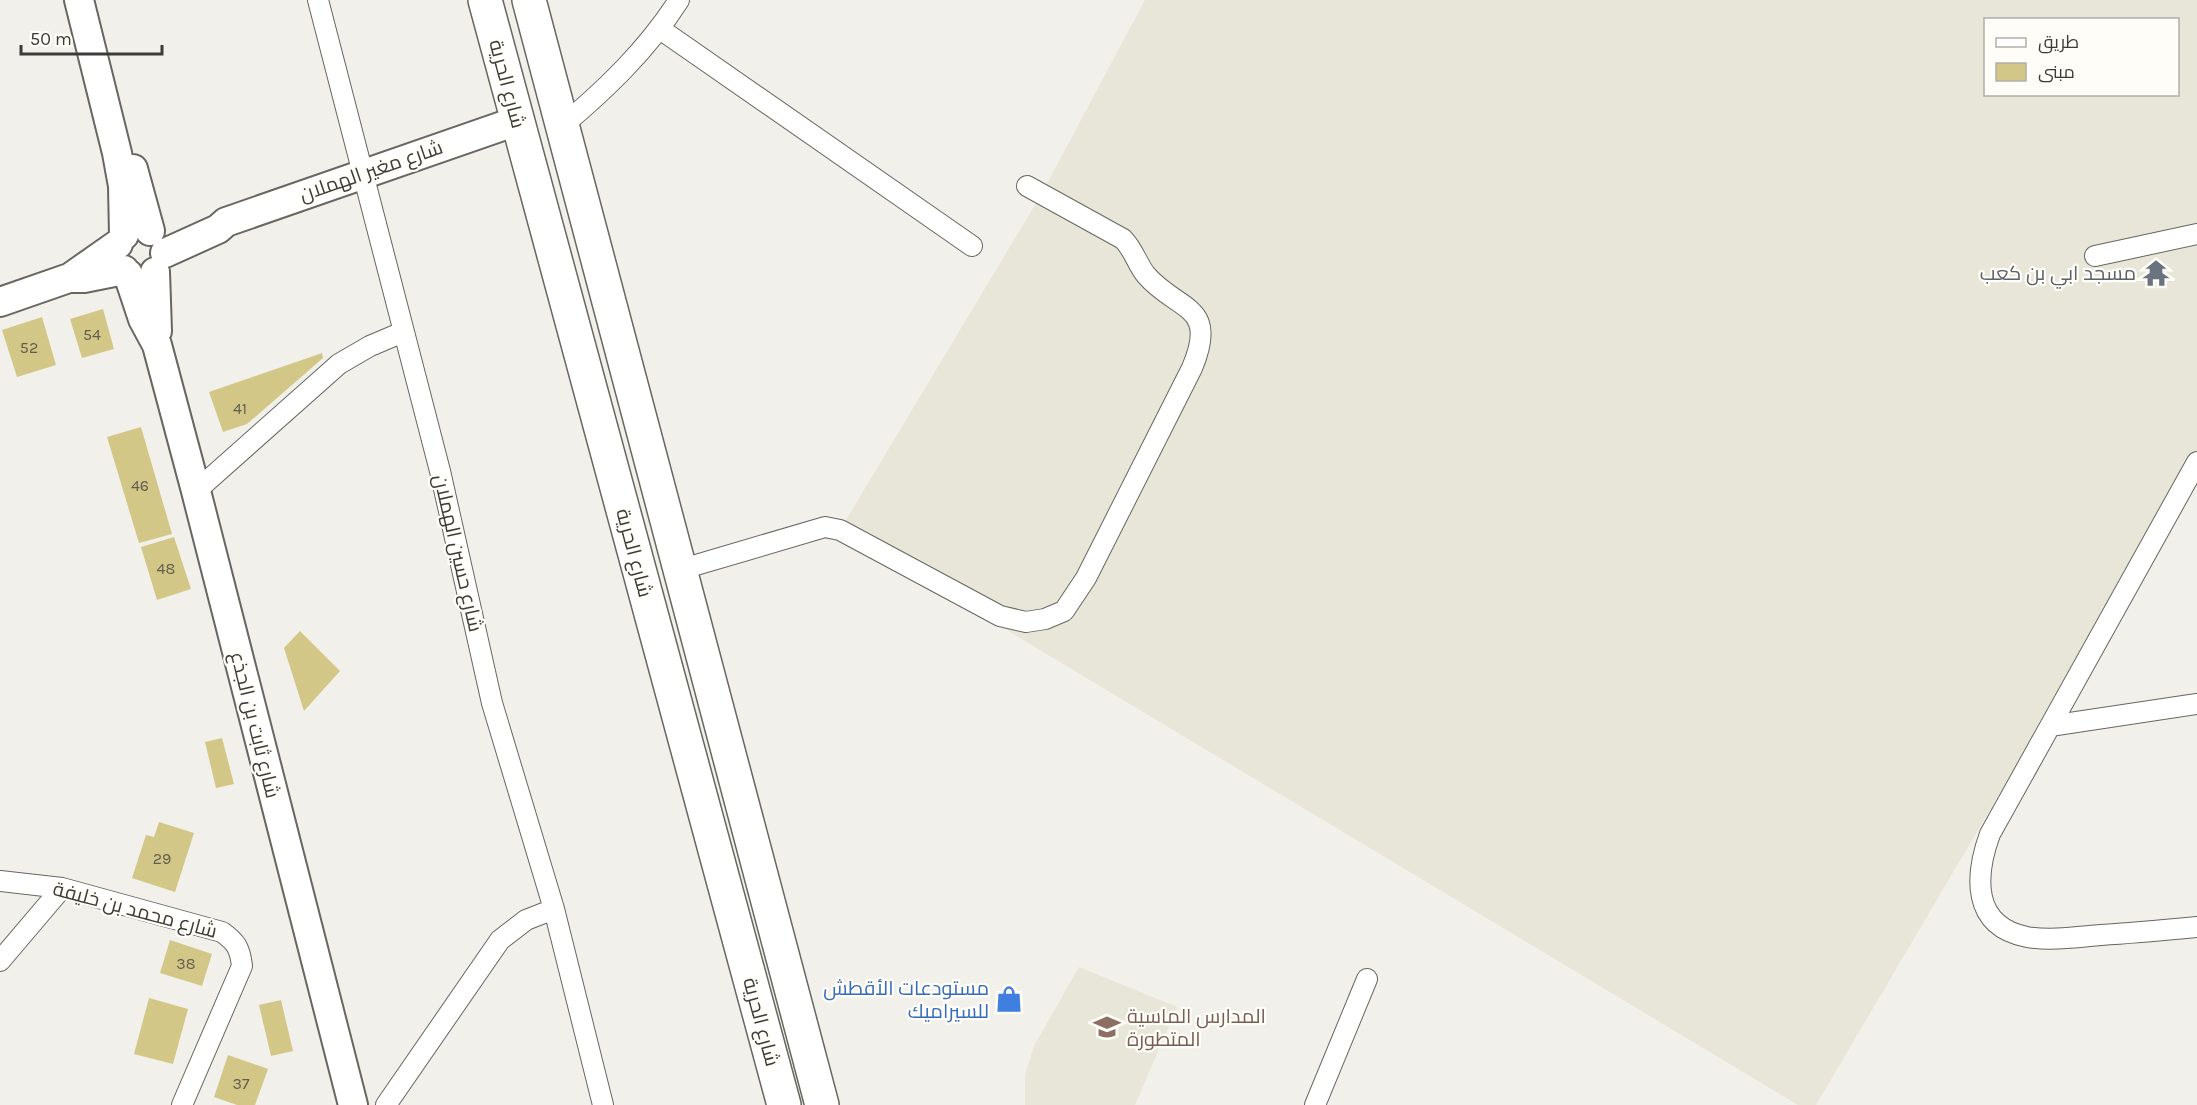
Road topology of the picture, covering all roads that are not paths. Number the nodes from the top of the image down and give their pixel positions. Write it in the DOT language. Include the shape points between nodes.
graph roads {
  1 [pos="79,0"];
  2 [pos="87,0"];
  3 [pos="318,0"];
  4 [pos="485,0"];
  5 [pos="529,0"];
  6 [pos="679,0"];
  7 [pos="660,29"];
  8 [pos="517,121"];
  9 [pos="561,127"];
  10 [pos="364,172"];
  11 [pos="1026,186"];
  12 [pos="2197,234"];
  13 [pos="972,246"];
  14 [pos="140,252"];
  15 [pos="2095,256"];
  16 [pos="0,302"];
  17 [pos="403,332"];
  18 [pos="2197,462"];
  19 [pos="196,491"];
  20 [pos="2197,495"];
  21 [pos="2176,500"];
  22 [pos="679,570"];
  23 [pos="2197,704"];
  24 [pos="2050,726"];
  25 [pos="0,881"];
  26 [pos="62,888"];
  27 [pos="554,909"];
  28 [pos="2197,927"];
  29 [pos="0,961"];
  30 [pos="1367,979"];
  31 [pos="1318,1104"];
  32 [pos="182,1105"];
  33 [pos="353,1105"];
  34 [pos="386,1105"];
  35 [pos="603,1105"];
  36 [pos="784,1105"];
  37 [pos="822,1105"];
  1 -- 14 [label="street, شارع ثابت بن الجذع"];
  2 -- 14 [label="street, شارع ثابت بن الجذع"];
  3 -- 10 [label="street, شارع حسين الهملان"];
  4 -- 8 [label="highway, شارع الحرية"];
  5 -- 9 [label="highway, شارع الحرية"];
  6 -- 7 [label="street"];
  7 -- 9 [label="street" via="610,86"];
  7 -- 13 [label="street"];
  8 -- 10 [label="street, شارع مغير الهملان"];
  8 -- 36 [label="highway, شارع الحرية"];
  9 -- 22 [label="highway, شارع الحرية"];
  10 -- 14 [label="street, شارع مغير الهملان" via="226,222 216,221"];
  10 -- 17 [label="street, شارع حسين الهملان"];
  11 -- 22 [label="street" via="1123,239 1146,274 1193,312 1202,332 1199,352 1187,378 1086,578 1064,611 1026,622 1000,616 825,527"];
  12 -- 15 [label="street"];
  14 -- 16 [label="street, شارع مغير الهملان" via="84,279 69,278"];
  14 -- 19 [label="street, شارع ثابت بن الجذع" via="157,345"];
  17 -- 19 [label="street" via="339,364"];
  17 -- 27 [label="street, شارع حسين الهملان" via="440,471 492,703"];
  18 -- 21 [label="street"];
  19 -- 33 [label="street, شارع ثابت بن الجذع"];
  20 -- 21 [label="street"];
  21 -- 24 [label="street"];
  22 -- 37 [label="highway, شارع الحرية"];
  23 -- 24 [label="street"];
  24 -- 28 [label="street" via="1990,834 1981,858 1978,880 1994,920 2027,937"];
  25 -- 26 [label="street, شارع محمد بن خليفة"];
  26 -- 29 [label="street"];
  26 -- 32 [label="street, شارع محمد بن خليفة" via="222,932 235,941 243,966"];
  27 -- 34 [label="street" via="526,920 500,940"];
  27 -- 35 [label="street, شارع حسين الهملان"];
  30 -- 31 [label="street"];
}
